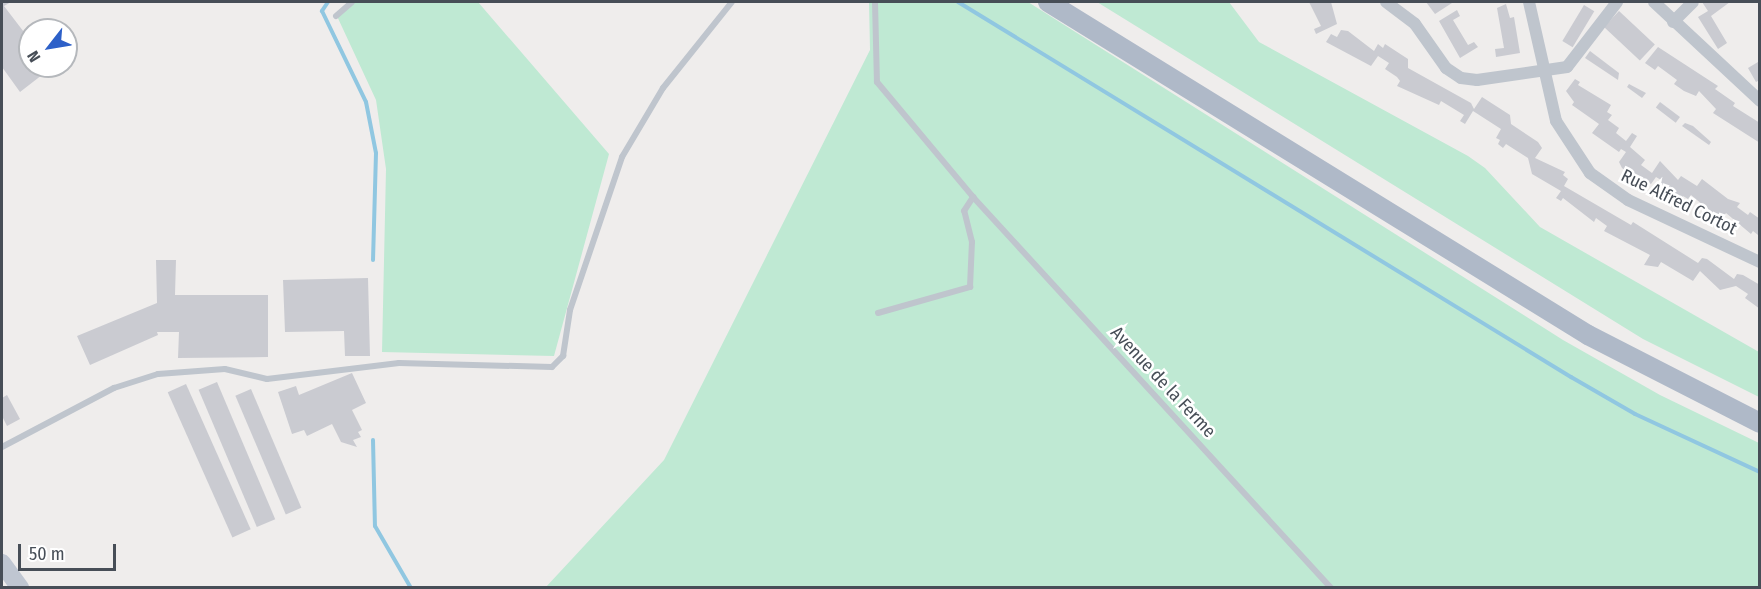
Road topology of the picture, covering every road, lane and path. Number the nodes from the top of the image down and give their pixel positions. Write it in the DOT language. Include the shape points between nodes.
graph roads {
  1 [pos="352,2"];
  2 [pos="732,2"];
  3 [pos="875,2"];
  4 [pos="1048,2"];
  5 [pos="1070,2"];
  6 [pos="1386,2"];
  7 [pos="1529,2"];
  8 [pos="1617,2"];
  9 [pos="1654,2"];
  10 [pos="1693,2"];
  11 [pos="336,16"];
  12 [pos="1673,22"];
  13 [pos="1544,73"];
  14 [pos="1759,100"];
  15 [pos="974,197"];
  16 [pos="1760,262"];
  17 [pos="878,314"];
  18 [pos="1760,411"];
  19 [pos="1760,423"];
  20 [pos="2,447"];
  21 [pos="2,563"];
  22 [pos="20,588"];
  23 [pos="1331,588"];
  1 -- 11 [label="lane"];
  2 -- 20 [label="lane" via="663,88 622,157 578,285 568,317 565,349 557,364 535,369 378,364 275,379 225,369 158,374 114,388"];
  3 -- 15 [label="lane, Avenue de la Ferme" via="877,82"];
  4 -- 19 [label="main road" via="1588,335"];
  5 -- 18 [label="main road" via="1605,331"];
  6 -- 13 [label="street" via="1415,24 1441,63 1456,75 1477,80"];
  7 -- 13 [label="street, Rue Alfred Cortot"];
  8 -- 13 [label="street" via="1574,62"];
  9 -- 12 [label="street"];
  10 -- 12 [label="street"];
  12 -- 14 [label="street"];
  13 -- 16 [label="street, Rue Alfred Cortot" via="1562,135 1598,180 1634,203"];
  15 -- 17 [label="lane" via="964,212 972,242 970,287"];
  15 -- 23 [label="lane, Avenue de la Ferme"];
  21 -- 22 [label="main road"];
}
